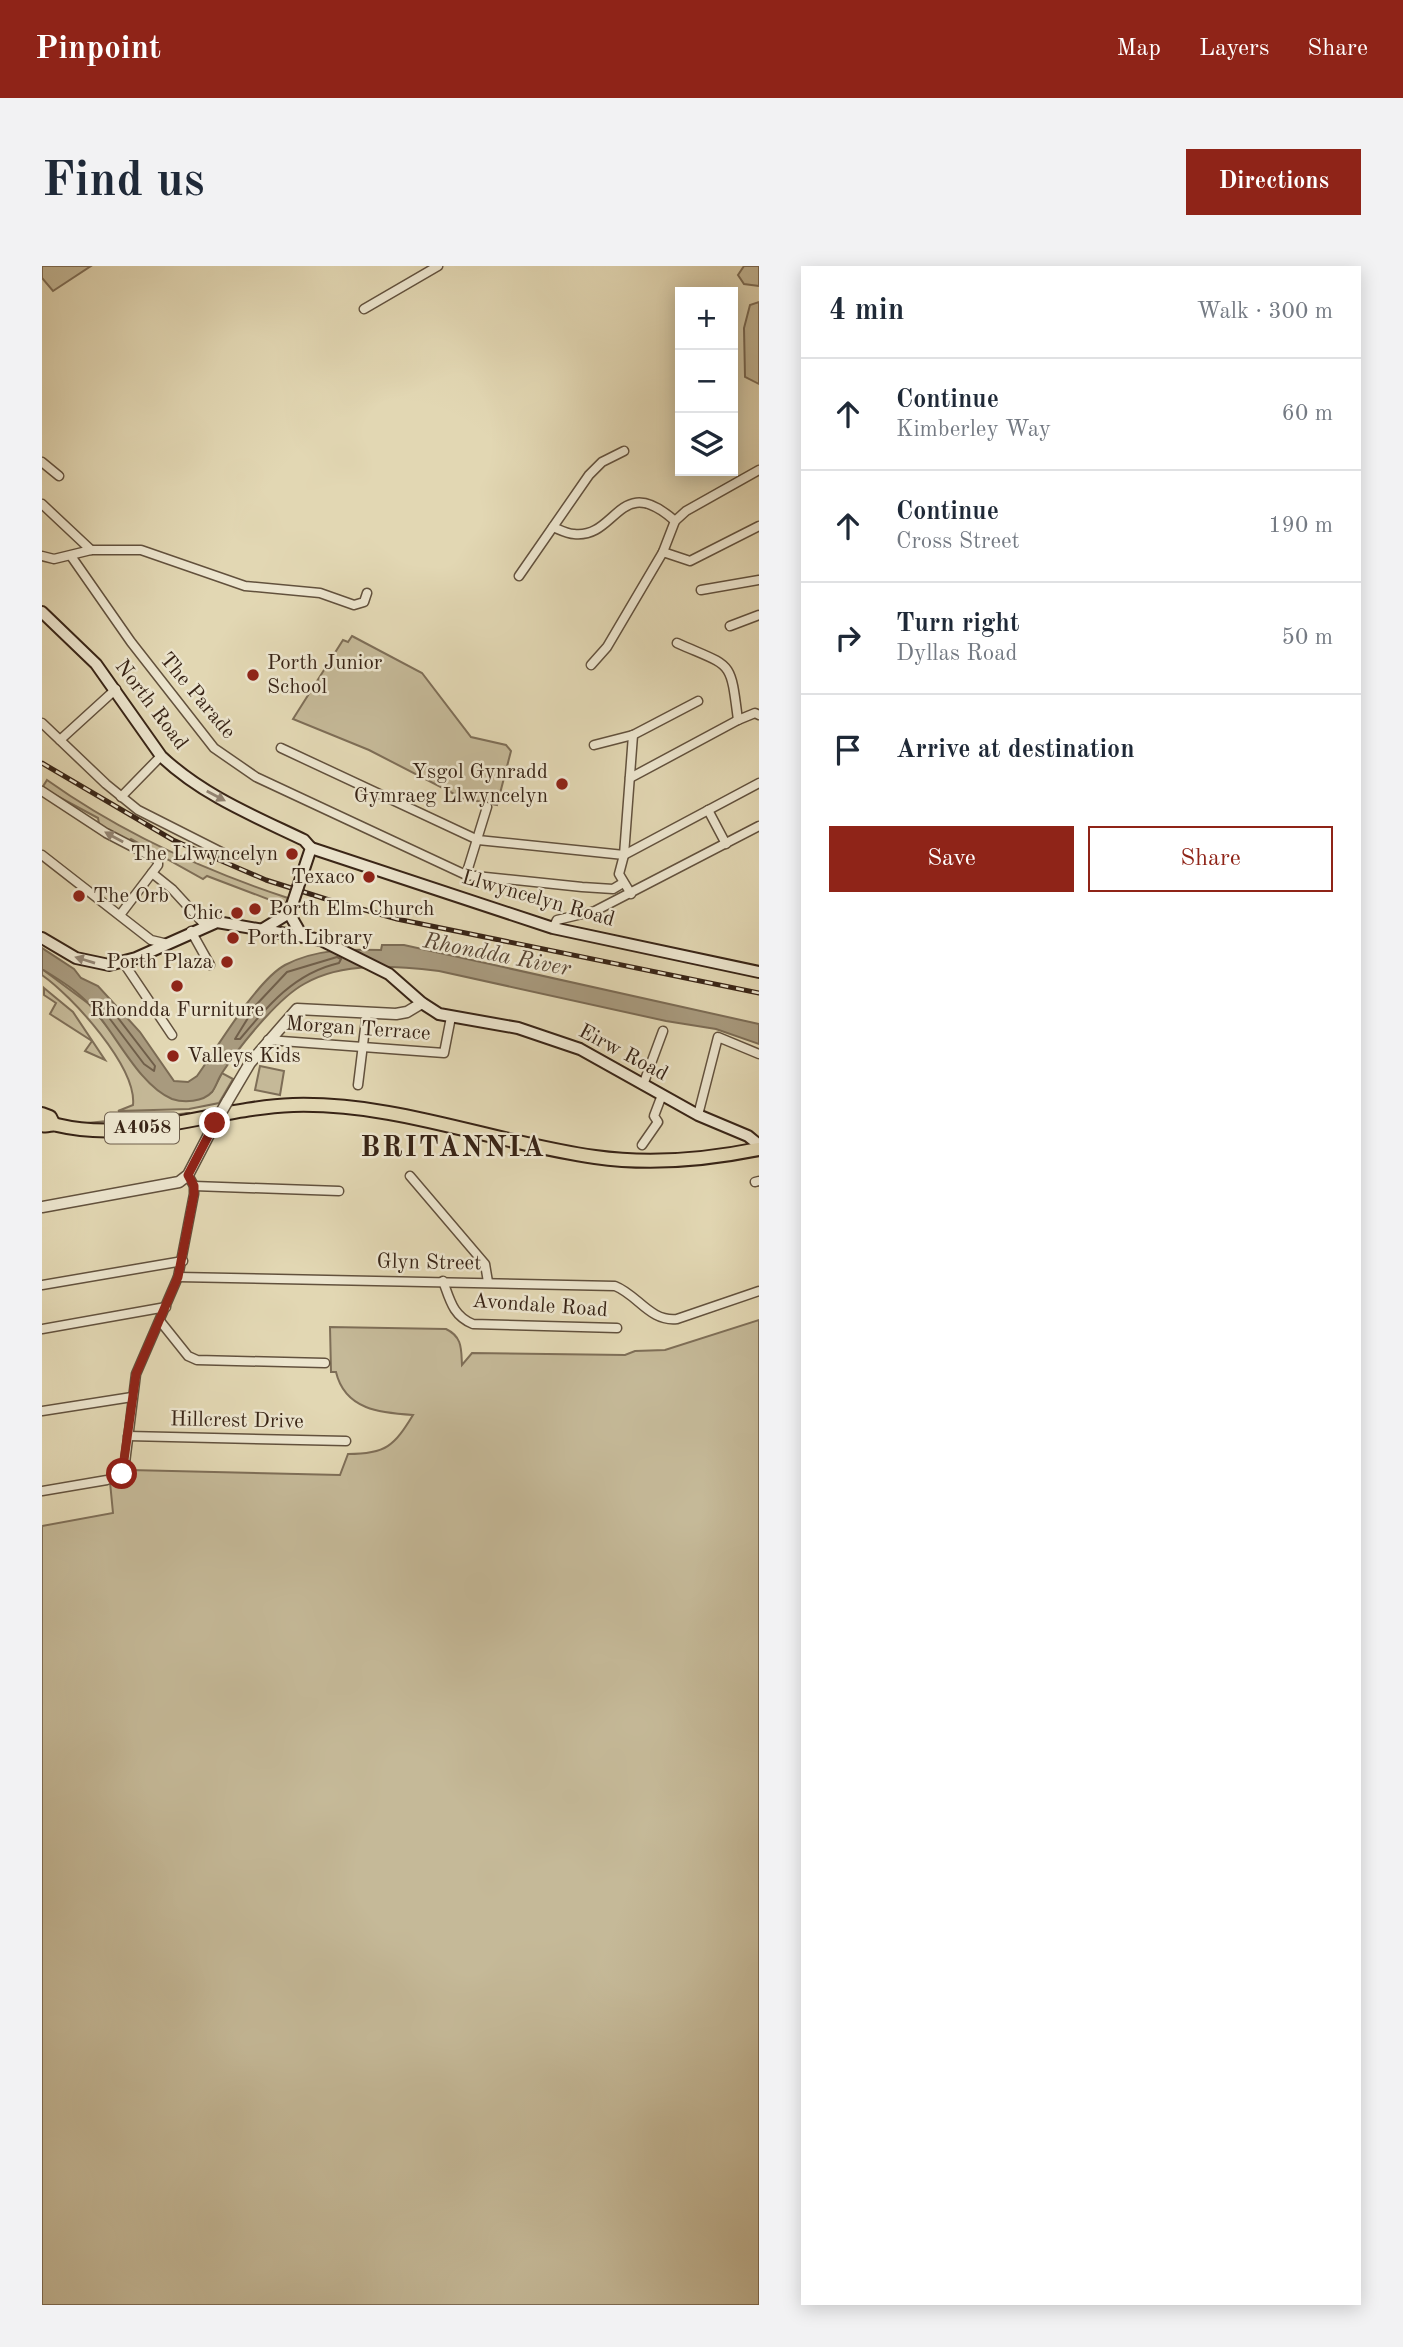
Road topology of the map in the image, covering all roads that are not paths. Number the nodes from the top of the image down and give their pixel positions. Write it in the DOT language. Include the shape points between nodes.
graph roads {
  1 [pos="438,266"];
  2 [pos="364,309"];
  3 [pos="624,450"];
  4 [pos="42,462"];
  5 [pos="759,470"];
  6 [pos="59,476"];
  7 [pos="42,504"];
  8 [pos="676,521"];
  9 [pos="759,526"];
  10 [pos="553,527"];
  11 [pos="91,550"];
  12 [pos="663,552"];
  13 [pos="42,556"];
  14 [pos="71,556"];
  15 [pos="519,576"];
  16 [pos="759,580"];
  17 [pos="701,590"];
  18 [pos="368,593"];
  19 [pos="759,615"];
  20 [pos="44,618"];
  21 [pos="730,626"];
  22 [pos="677,643"];
  23 [pos="590,665"];
  24 [pos="116,689"];
  25 [pos="698,701"];
  26 [pos="759,715"];
  27 [pos="738,720"];
  28 [pos="42,723"];
  29 [pos="633,735"];
  30 [pos="60,740"];
  31 [pos="594,745"];
  32 [pos="281,748"];
  33 [pos="161,756"];
  34 [pos="630,778"];
  35 [pos="759,783"];
  36 [pos="42,791"];
  37 [pos="121,797"];
  38 [pos="487,807"];
  39 [pos="708,810"];
  40 [pos="759,826"];
  41 [pos="478,840"];
  42 [pos="726,844"];
  43 [pos="311,848"];
  44 [pos="42,855"];
  45 [pos="227,855"];
  46 [pos="624,855"];
  47 [pos="152,873"];
  48 [pos="466,875"];
  49 [pos="623,883"];
  50 [pos="631,894"];
  51 [pos="290,909"];
  52 [pos="120,915"];
  53 [pos="205,925"];
  54 [pos="554,928"];
  55 [pos="263,929"];
  56 [pos="191,931"];
  57 [pos="302,936"];
  58 [pos="42,938"];
  59 [pos="164,943"];
  60 [pos="123,962"];
  61 [pos="210,965"];
  62 [pos="759,972"];
  63 [pos="422,1003"];
  64 [pos="367,1012"];
  65 [pos="451,1017"];
  66 [pos="663,1031"];
  67 [pos="172,1035"];
  68 [pos="268,1040"];
  69 [pos="363,1047"];
  70 [pos="759,1054"];
  71 [pos="358,1085"];
  72 [pos="643,1085"];
  73 [pos="662,1096"];
  74 [pos="42,1114"];
  75 [pos="698,1115"];
  76 [pos="47,1124"];
  77 [pos="642,1144"];
  78 [pos="759,1147"];
  79 [pos="188,1175"];
  80 [pos="410,1176"];
  81 [pos="194,1186"];
  82 [pos="339,1191"];
  83 [pos="42,1207"];
  84 [pos="183,1261"];
  85 [pos="178,1277"];
  86 [pos="443,1281"];
  87 [pos="488,1282"];
  88 [pos="42,1285"];
  89 [pos="759,1291"];
  90 [pos="166,1307"];
  91 [pos="160,1321"];
  92 [pos="617,1328"];
  93 [pos="42,1329"];
  94 [pos="325,1363"];
  95 [pos="132,1397"];
  96 [pos="42,1411"];
  97 [pos="128,1436"];
  98 [pos="346,1441"];
  99 [pos="42,1491"];
  1 -- 2 [label="street"];
  3 -- 10 [label="street" via="602,461 589,475"];
  4 -- 6 [label="street"];
  5 -- 8 [label="street"];
  7 -- 11 [label="street"];
  8 -- 10 [label="street" via="649,502 635,502 591,531 575,535"];
  8 -- 12 [label="street"];
  9 -- 12 [label="street" via="690,561"];
  10 -- 15 [label="street"];
  11 -- 14 [label="street"];
  11 -- 18 [label="street" via="141,550 245,586 320,593 354,605 364,602"];
  12 -- 23 [label="street" via="607,647"];
  13 -- 14 [label="street"];
  14 -- 48 [label="street, The Parade" via="214,748 256,777"];
  16 -- 17 [label="street"];
  19 -- 21 [label="street"];
  20 -- 24 [label="main road, North Road" via="96,664"];
  22 -- 27 [label="street" via="727,666"];
  24 -- 30 [label="street"];
  24 -- 33 [label="main road, North Road"];
  25 -- 29 [label="street"];
  26 -- 27 [label="street"];
  27 -- 34 [label="street"];
  28 -- 30 [label="street"];
  29 -- 31 [label="street"];
  29 -- 34 [label="street"];
  30 -- 37 [label="street"];
  32 -- 41 [label="street"];
  33 -- 37 [label="street"];
  33 -- 43 [label="main road, North Road, one-way" via="197,787 304,840"];
  34 -- 46 [label="street"];
  35 -- 39 [label="street"];
  47 -- 36 [label="street, one-way" via="158,860"];
  37 -- 45 [label="street" via="162,824"];
  38 -- 41 [label="street"];
  39 -- 42 [label="street"];
  39 -- 46 [label="street"];
  40 -- 42 [label="street"];
  41 -- 46 [label="street"];
  41 -- 48 [label="street"];
  42 -- 50 [label="street"];
  43 -- 51 [label="main road, bridge"];
  43 -- 54 [label="main road, Llwyncelyn Road"];
  44 -- 52 [label="street"];
  46 -- 49 [label="street" via="619,874"];
  47 -- 52 [label="street"];
  47 -- 53 [label="street"];
  48 -- 49 [label="street, The Parade" via="613,889"];
  49 -- 50 [label="street"];
  50 -- 54 [label="street" via="595,911 557,920"];
  51 -- 55 [label="main road"];
  51 -- 57 [label="main road"];
  52 -- 59 [label="street" via="151,940"];
  53 -- 55 [label="main road, Eirw Road" via="221,922"];
  53 -- 56 [label="main road"];
  54 -- 62 [label="main road, Llwyncelyn Road"];
  55 -- 57 [label="main road, Eirw Road"];
  56 -- 59 [label="main road"];
  56 -- 61 [label="street"];
  57 -- 63 [label="main road, Eirw Road" via="337,947 389,974"];
  60 -- 58 [label="main road, one-way" via="84,961"];
  59 -- 60 [label="main road"];
  60 -- 67 [label="street"];
  63 -- 64 [label="street" via="407,1013"];
  63 -- 65 [label="main road, Eirw Road"];
  64 -- 68 [label="street" via="298,1009"];
  64 -- 69 [label="street"];
  65 -- 69 [label="street, Morgan Terrace" via="444,1054"];
  65 -- 72 [label="main road, Eirw Road" via="554,1039"];
  66 -- 72 [label="street"];
  68 -- 69 [label="street, Morgan Terrace"];
  68 -- 79 [label="street, bridge" via="250,1063"];
  69 -- 71 [label="street"];
  70 -- 75 [label="street" via="718,1037"];
  72 -- 73 [label="main road, Eirw Road"];
  73 -- 75 [label="main road, Eirw Road"];
  73 -- 77 [label="street" via="654,1116 658,1122"];
  74 -- 76 [label="main road, A4058" via="50,1117"];
  75 -- 78 [label="main road, Eirw Road" via="748,1136"];
  76 -- 78 [label="main road, A4058" via="121,1132 253,1109 322,1105 374,1110 558,1150 628,1160 677,1161"];
  79 -- 81 [label="street"];
  79 -- 83 [label="street" via="179,1182"];
  80 -- 87 [label="street" via="485,1264"];
  81 -- 82 [label="street"];
  81 -- 84 [label="street"];
  84 -- 85 [label="street"];
  84 -- 88 [label="street"];
  85 -- 86 [label="street, Glyn Street"];
  85 -- 90 [label="street"];
  86 -- 87 [label="street, Glyn Street"];
  86 -- 92 [label="street, Avondale Road" via="454,1311 473,1324"];
  87 -- 89 [label="street, Glyn Street" via="615,1286 667,1320"];
  90 -- 91 [label="street"];
  90 -- 93 [label="street"];
  91 -- 94 [label="street" via="188,1356 197,1360"];
  91 -- 95 [label="street" via="136,1374"];
  95 -- 96 [label="street"];
  95 -- 97 [label="street"];
  97 -- 98 [label="street, Hillcrest Drive"];
  97 -- 99 [label="street" via="122,1474"];
}
